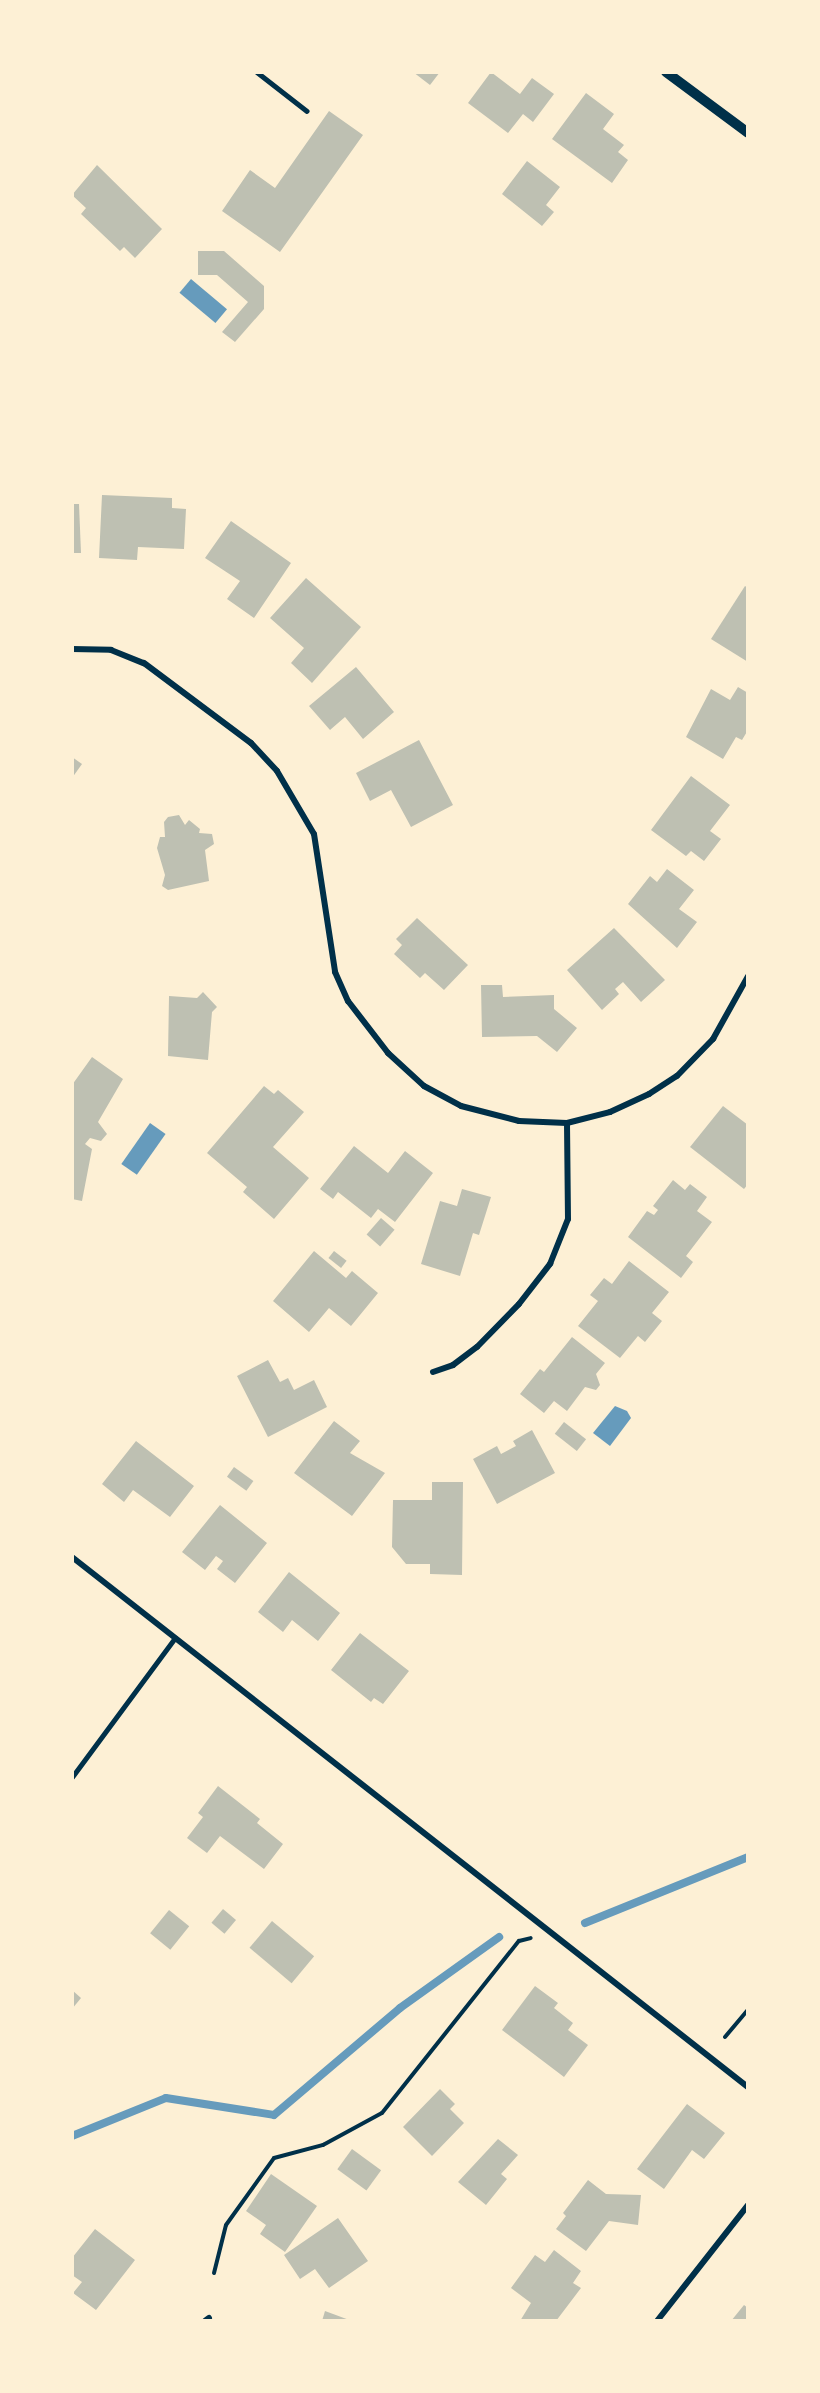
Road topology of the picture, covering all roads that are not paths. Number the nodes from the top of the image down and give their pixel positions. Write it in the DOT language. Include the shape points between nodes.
graph roads {
  1 [pos="257,72"];
  2 [pos="666,72"];
  3 [pos="307,111"];
  4 [pos="748,133"];
  5 [pos="72,649"];
  6 [pos="748,976"];
  7 [pos="567,1123"];
  8 [pos="433,1372"];
  9 [pos="72,1557"];
  10 [pos="175,1638"];
  11 [pos="72,1777"];
  12 [pos="748,2087"];
  13 [pos="748,2205"];
  14 [pos="657,2321"];
  1 -- 3 [label="lane"];
  2 -- 4 [label="street"];
  5 -- 7 [label="street" via="93,648 128,655 160,672 250,743 277,771 314,834 335,972 363,1025 388,1053 424,1086 461,1106 519,1121"];
  6 -- 7 [label="street" via="713,1039 677,1076 610,1112"];
  7 -- 8 [label="street" via="568,1219 554,1257 500,1326 453,1365"];
  9 -- 10 [label="street"];
  10 -- 11 [label="lane"];
  10 -- 12 [label="street"];
  13 -- 14 [label="street"];
}
